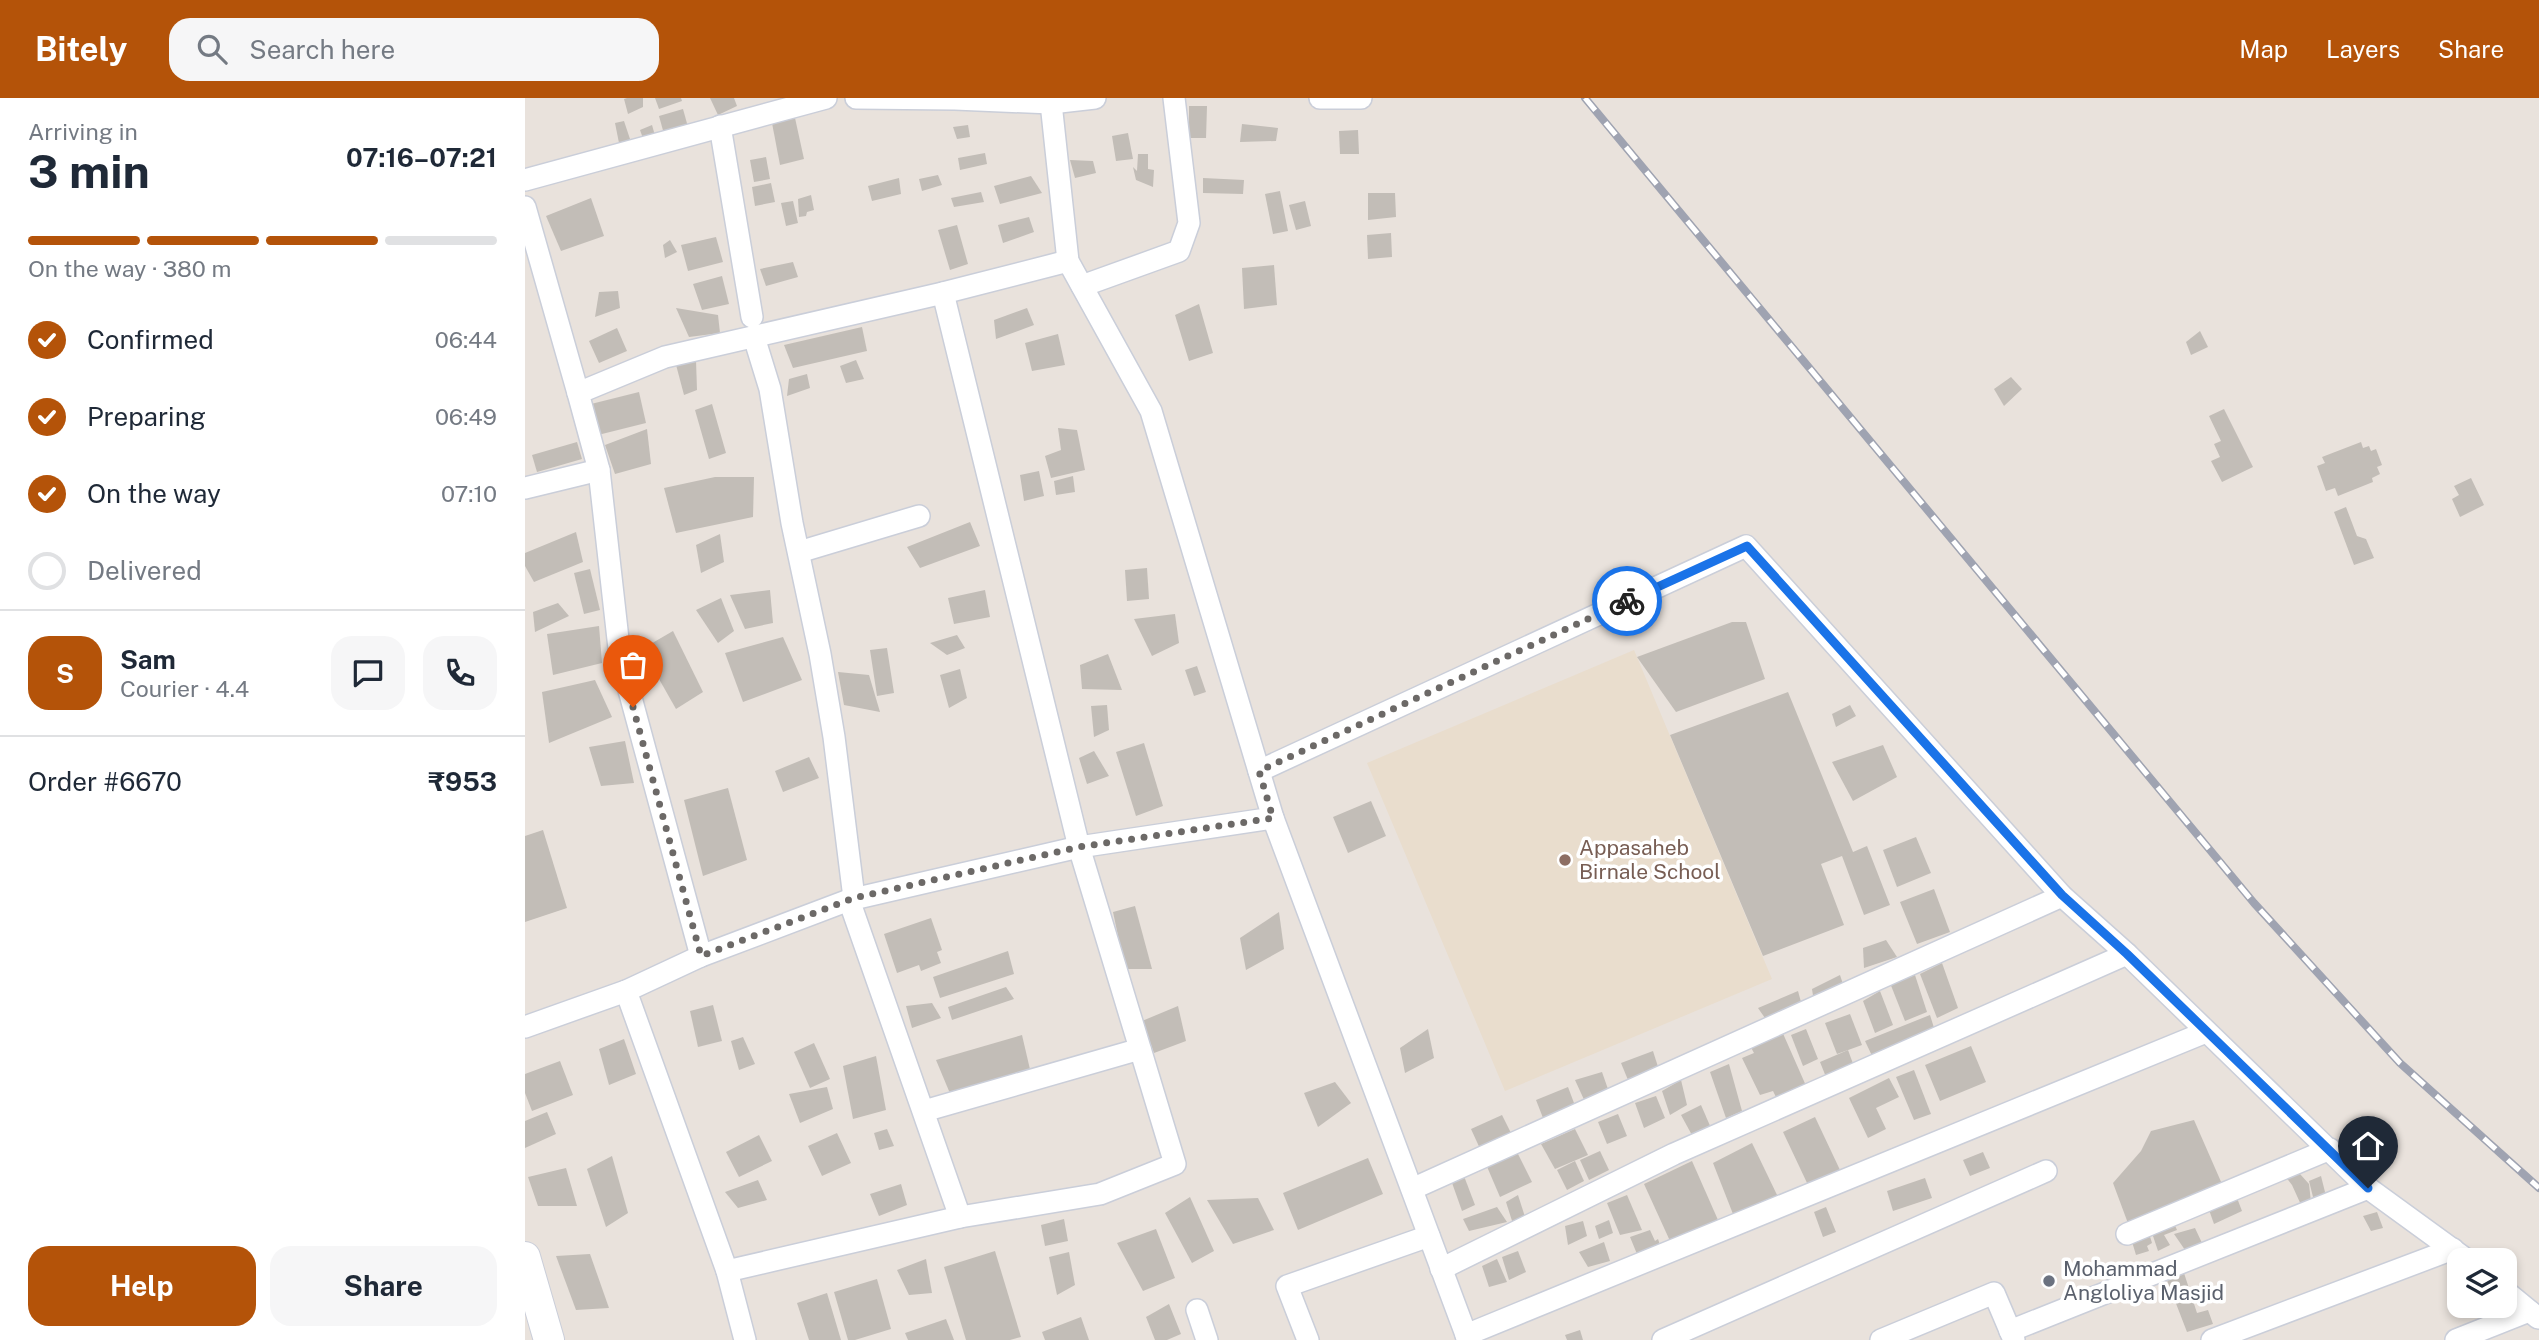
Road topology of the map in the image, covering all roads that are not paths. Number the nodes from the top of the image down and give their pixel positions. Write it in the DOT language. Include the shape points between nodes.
graph roads {
  1 [pos="826,98"];
  2 [pos="856,98"];
  3 [pos="1095,98"];
  4 [pos="1174,98"];
  5 [pos="1320,98"];
  6 [pos="1361,98"];
  7 [pos="1051,103"];
  8 [pos="720,126"];
  9 [pos="525,180"];
  10 [pos="525,208"];
  11 [pos="1068,261"];
  12 [pos="1082,286"];
  13 [pos="943,293"];
  14 [pos="753,327"];
  15 [pos="578,393"];
  16 [pos="599,470"];
  17 [pos="525,488"];
  18 [pos="919,516"];
  19 [pos="799,552"];
  20 [pos="1259,771"];
  21 [pos="1273,818"];
  22 [pos="1079,847"];
  23 [pos="2062,895"];
  24 [pos="852,899"];
  25 [pos="2127,954"];
  26 [pos="701,956"];
  27 [pos="626,991"];
  28 [pos="525,1027"];
  29 [pos="2206,1032"];
  30 [pos="1140,1049"];
  31 [pos="924,1111"];
  32 [pos="2330,1149"];
  33 [pos="2046,1171"];
  34 [pos="2368,1188"];
  35 [pos="1412,1189"];
  36 [pos="960,1217"];
  37 [pos="2127,1234"];
  38 [pos="1429,1236"];
  39 [pos="2452,1248"];
  40 [pos="525,1257"];
  41 [pos="2447,1259"];
  42 [pos="1441,1269"];
  43 [pos="727,1272"];
  44 [pos="2517,1301"];
  45 [pos="1197,1310"];
  46 [pos="2534,1315"];
  47 [pos="2012,1335"];
  48 [pos="1467,1338"];
  49 [pos="549,1340"];
  50 [pos="745,1340"];
  51 [pos="1207,1340"];
  52 [pos="1308,1340"];
  53 [pos="1663,1340"];
  54 [pos="1881,1340"];
  55 [pos="2212,1340"];
  56 [pos="2456,1340"];
  1 -- 8 [label="street"];
  2 -- 7 [label="street"];
  3 -- 7 [label="street"];
  4 -- 12 [label="street" via="1189,223 1179,251"];
  5 -- 6 [label="street"];
  7 -- 11 [label="street"];
  8 -- 9 [label="street"];
  8 -- 14 [label="street"];
  10 -- 15 [label="street"];
  11 -- 12 [label="street"];
  11 -- 13 [label="street"];
  12 -- 20 [label="street" via="1151,411"];
  13 -- 14 [label="street"];
  13 -- 22 [label="street"];
  14 -- 15 [label="street"];
  14 -- 19 [label="street"];
  15 -- 16 [label="street"];
  16 -- 17 [label="street"];
  16 -- 26 [label="street" via="620,657"];
  18 -- 19 [label="street"];
  19 -- 24 [label="street" via="834,737"];
  20 -- 21 [label="street"];
  20 -- 23 [label="street" via="1747,546"];
  21 -- 22 [label="street"];
  21 -- 35 [label="street"];
  22 -- 24 [label="street"];
  22 -- 30 [label="street"];
  23 -- 25 [label="street"];
  23 -- 35 [label="street"];
  24 -- 26 [label="street"];
  24 -- 31 [label="street"];
  25 -- 29 [label="street"];
  25 -- 42 [label="street" via="1674,1154"];
  26 -- 27 [label="street"];
  27 -- 28 [label="street"];
  27 -- 43 [label="street"];
  29 -- 32 [label="street"];
  29 -- 48 [label="street"];
  30 -- 31 [label="street"];
  30 -- 36 [label="street" via="1175,1164 1100,1194"];
  31 -- 36 [label="street"];
  32 -- 34 [label="street"];
  32 -- 37 [label="street"];
  33 -- 53 [label="street"];
  34 -- 39 [label="street"];
  34 -- 47 [label="street"];
  35 -- 38 [label="street"];
  36 -- 43 [label="street"];
  38 -- 42 [label="street"];
  38 -- 52 [label="street" via="1287,1286"];
  40 -- 49 [label="main road"];
  41 -- 55 [label="street"];
  42 -- 48 [label="street"];
  43 -- 50 [label="street"];
  44 -- 46 [label="street"];
  45 -- 51 [label="street"];
  46 -- 56 [label="street"];
  47 -- 54 [label="street" via="1994,1293"];
}
